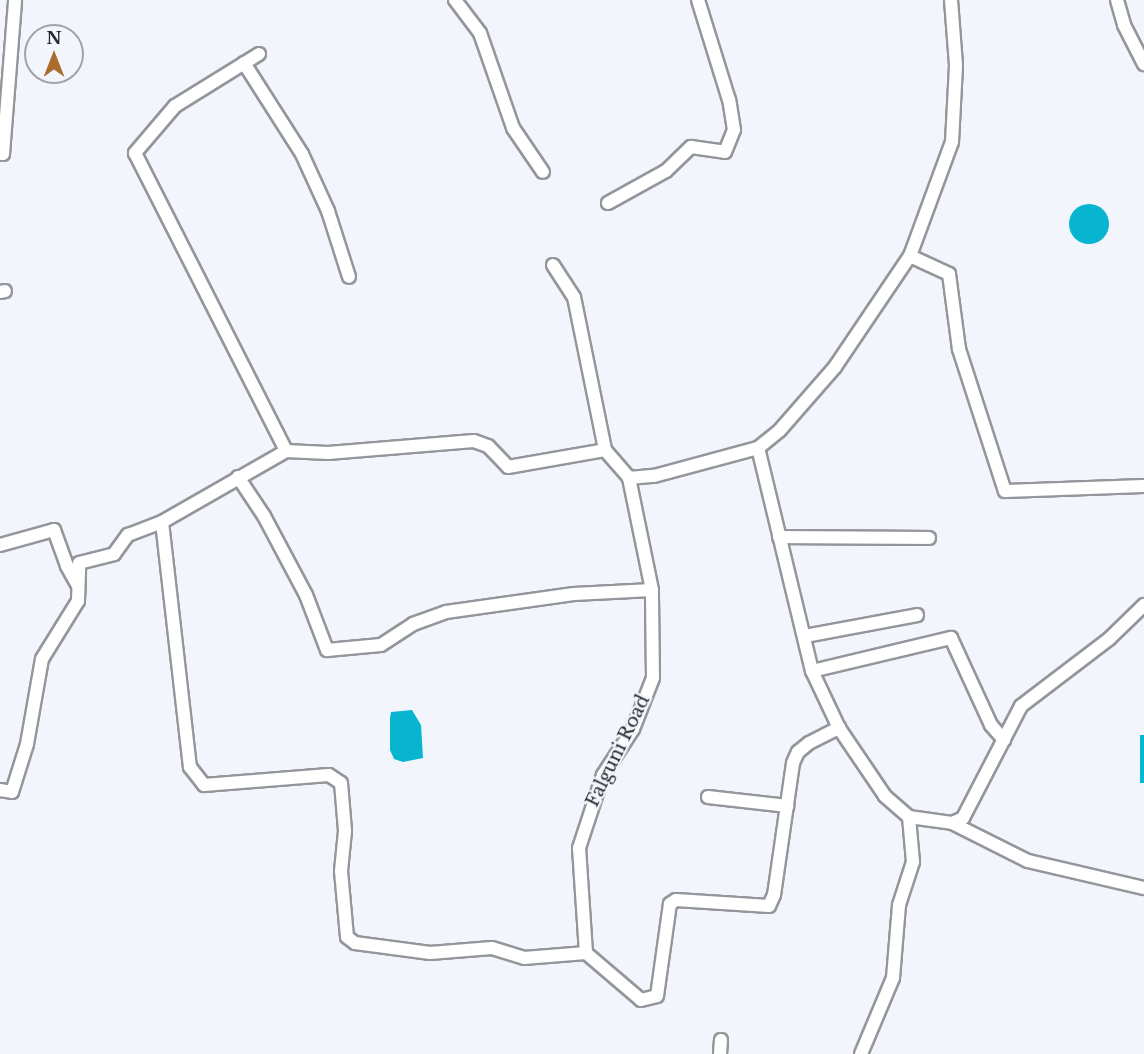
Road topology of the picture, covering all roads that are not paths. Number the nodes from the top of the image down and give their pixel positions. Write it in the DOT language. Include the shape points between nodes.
graph roads {
  1 [pos="15,0"];
  2 [pos="455,0"];
  3 [pos="698,0"];
  4 [pos="951,0"];
  5 [pos="1117,0"];
  6 [pos="259,54"];
  7 [pos="244,63"];
  8 [pos="1144,64"];
  9 [pos="0,153"];
  10 [pos="543,172"];
  11 [pos="608,202"];
  12 [pos="910,256"];
  13 [pos="553,264"];
  14 [pos="349,277"];
  15 [pos="758,448"];
  16 [pos="605,450"];
  17 [pos="286,451"];
  18 [pos="238,477"];
  19 [pos="629,478"];
  20 [pos="1144,486"];
  21 [pos="162,522"];
  22 [pos="779,537"];
  23 [pos="929,538"];
  24 [pos="0,545"];
  25 [pos="78,586"];
  26 [pos="652,590"];
  27 [pos="1144,606"];
  28 [pos="917,615"];
  29 [pos="805,636"];
  30 [pos="812,671"];
  31 [pos="839,728"];
  32 [pos="1004,740"];
  33 [pos="0,790"];
  34 [pos="708,797"];
  35 [pos="787,806"];
  36 [pos="909,817"];
  37 [pos="952,822"];
  38 [pos="1144,888"];
  39 [pos="586,953"];
  40 [pos="721,1040"];
  41 [pos="720,1054"];
  42 [pos="861,1054"];
  1 -- 9 [label="street" via="3,154"];
  2 -- 10 [label="street" via="480,33 513,128"];
  3 -- 11 [label="street" via="729,100 734,130 725,152 691,147 666,171"];
  4 -- 12 [label="street" via="956,65 952,142"];
  5 -- 8 [label="street" via="1124,25"];
  6 -- 7 [label="street"];
  7 -- 14 [label="street" via="302,154 328,211"];
  7 -- 17 [label="street" via="175,106 135,153"];
  12 -- 15 [label="street" via="835,367 780,430"];
  12 -- 20 [label="street" via="949,274 959,349 1005,491"];
  13 -- 16 [label="street" via="574,297"];
  15 -- 19 [label="street" via="654,476"];
  15 -- 22 [label="street"];
  16 -- 17 [label="street" via="508,467 488,446 474,441 328,453"];
  16 -- 19 [label="street"];
  17 -- 18 [label="street"];
  18 -- 21 [label="street"];
  18 -- 26 [label="street" via="264,516 306,595 327,650 381,645 413,624 446,612 574,594"];
  19 -- 26 [label="street, Falguni Road"];
  21 -- 25 [label="street" via="128,535 114,554 79,562"];
  21 -- 39 [label="street" via="190,767 204,785 329,774 341,783 347,937 355,943 430,953 492,948 524,958"];
  22 -- 23 [label="street"];
  22 -- 29 [label="street"];
  24 -- 25 [label="street" via="54,530"];
  25 -- 33 [label="street" via="78,601 42,659 27,744 12,792"];
  26 -- 39 [label="street, Falguni Road" via="653,678 633,729 603,775 579,848"];
  27 -- 32 [label="street" via="1109,639 1021,706"];
  28 -- 29 [label="street"];
  29 -- 30 [label="street"];
  30 -- 31 [label="street"];
  30 -- 32 [label="street" via="951,638 991,725"];
  31 -- 35 [label="street" via="798,752"];
  31 -- 36 [label="street" via="885,796"];
  32 -- 37 [label="street" via="969,810"];
  34 -- 35 [label="street"];
  35 -- 39 [label="street" via="774,896 769,906 676,900 670,904 657,996 641,1000"];
  36 -- 37 [label="street"];
  36 -- 42 [label="street" via="914,862 899,905 893,978"];
  37 -- 38 [label="street" via="1028,861"];
  40 -- 41 [label="street"];
}
